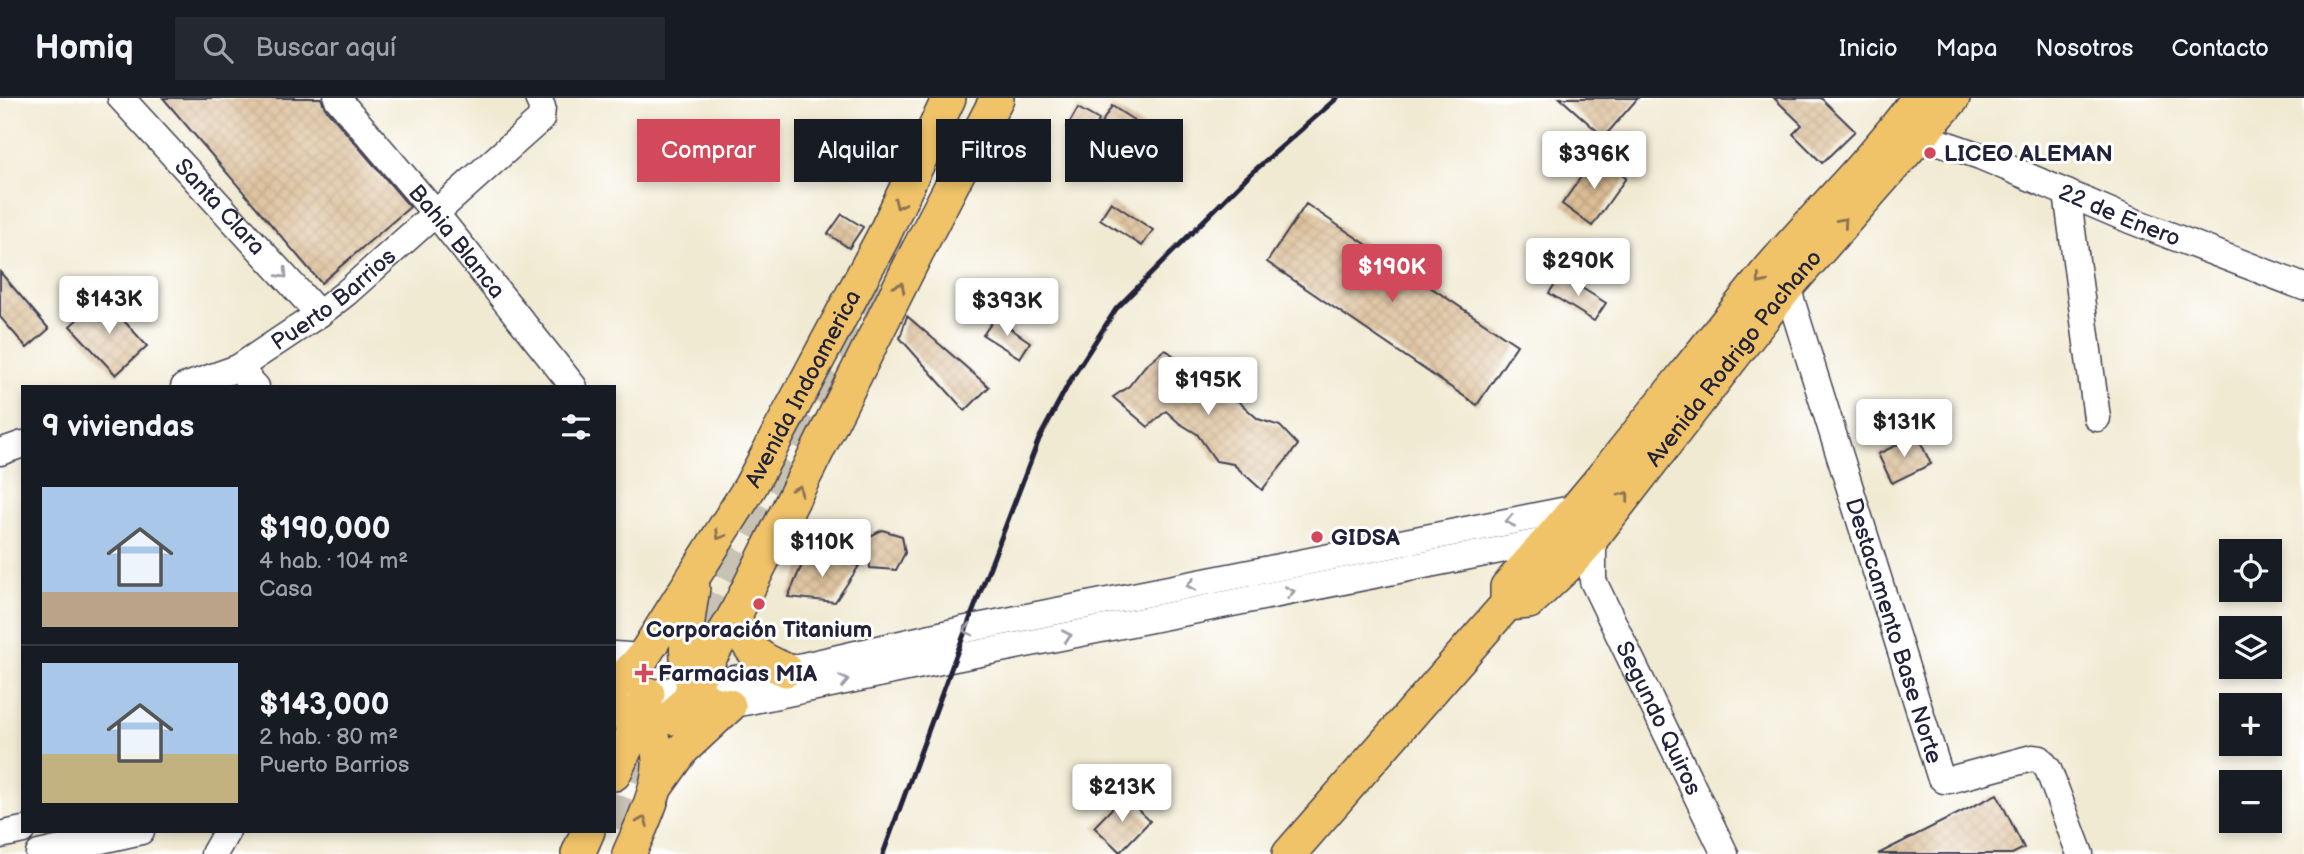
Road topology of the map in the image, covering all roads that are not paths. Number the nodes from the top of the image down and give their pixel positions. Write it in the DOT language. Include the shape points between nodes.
graph roads {
  1 [pos="121,98"];
  2 [pos="337,98"];
  3 [pos="538,98"];
  4 [pos="949,98"];
  5 [pos="997,98"];
  6 [pos="1917,98"];
  7 [pos="1953,98"];
  8 [pos="1908,131"];
  9 [pos="2067,193"];
  10 [pos="436,214"];
  11 [pos="1787,287"];
  12 [pos="2304,287"];
  13 [pos="319,314"];
  14 [pos="238,368"];
  15 [pos="190,385"];
  16 [pos="254,385"];
  17 [pos="572,385"];
  18 [pos="2097,418"];
  19 [pos="21,445"];
  20 [pos="0,452"];
  21 [pos="1577,508"];
  22 [pos="1593,537"];
  23 [pos="1570,563"];
  24 [pos="695,575"];
  25 [pos="734,617"];
  26 [pos="629,657"];
  27 [pos="786,670"];
  28 [pos="616,684"];
  29 [pos="694,684"];
  30 [pos="729,706"];
  31 [pos="628,714"];
  32 [pos="672,718"];
  33 [pos="616,765"];
  34 [pos="656,787"];
  35 [pos="21,830"];
  36 [pos="132,833"];
  37 [pos="226,833"];
  38 [pos="0,835"];
  39 [pos="39,854"];
  40 [pos="214,854"];
  41 [pos="629,854"];
  42 [pos="1289,854"];
  43 [pos="1725,854"];
  44 [pos="2080,854"];
  1 -- 13 [label="street, Santa Clara, one-way"];
  2 -- 10 [label="street, Bahia Blanca"];
  3 -- 10 [label="street, Puerto Barrios" via="541,119"];
  4 -- 24 [label="main road, Avenida Indoamerica, one-way" via="876,251 750,487"];
  25 -- 5 [label="main road, one-way"];
  6 -- 8 [label="main road, Avenida Rodrigo Pachano"];
  7 -- 8 [label="main road, Avenida Rodrigo Pachano"];
  8 -- 9 [label="street, 22 de Enero"];
  11 -- 8 [label="main road, Avenida Rodrigo Pachano, one-way"];
  8 -- 21 [label="main road, Avenida Rodrigo Pachano, one-way" via="1766,273"];
  9 -- 12 [label="street, 22 de Enero"];
  9 -- 18 [label="street"];
  10 -- 13 [label="street, Puerto Barrios"];
  10 -- 17 [label="street, Bahia Blanca"];
  22 -- 11 [label="main road, Avenida Rodrigo Pachano, one-way"];
  11 -- 44 [label="street, Destacamento Base Norte" via="1940,776 1949,780 2040,759"];
  13 -- 14 [label="street, Puerto Barrios"];
  14 -- 15 [label="street, Puerto Barrios"];
  14 -- 16 [label="street"];
  19 -- 20 [label="street"];
  21 -- 22 [label="street"];
  21 -- 23 [label="main road, Avenida Rodrigo Pachano"];
  21 -- 27 [label="street, one-way"];
  22 -- 23 [label="main road, Avenida Rodrigo Pachano"];
  30 -- 23 [label="street, one-way" via="955,658"];
  23 -- 42 [label="main road, Avenida Rodrigo Pachano" via="1529,602 1507,604"];
  23 -- 43 [label="street, Segundo Quiros"];
  24 -- 26 [label="main road"];
  24 -- 29 [label="main road, Avenida Indoamerica" via="686,630 686,655"];
  25 -- 27 [label="main road" via="759,659"];
  25 -- 29 [label="main road"];
  26 -- 28 [label="main road"];
  27 -- 29 [label="street"];
  29 -- 30 [label="main road" via="710,702"];
  29 -- 31 [label="street"];
  29 -- 32 [label="main road" via="690,698"];
  30 -- 32 [label="street"];
  30 -- 34 [label="main road" via="682,749"];
  31 -- 32 [label="street"];
  31 -- 33 [label="main road"];
  31 -- 34 [label="main road" via="653,740 659,758"];
  41 -- 34 [label="main road, one-way"];
  35 -- 38 [label="street"];
  36 -- 39 [label="street"];
  37 -- 40 [label="street"];
}
